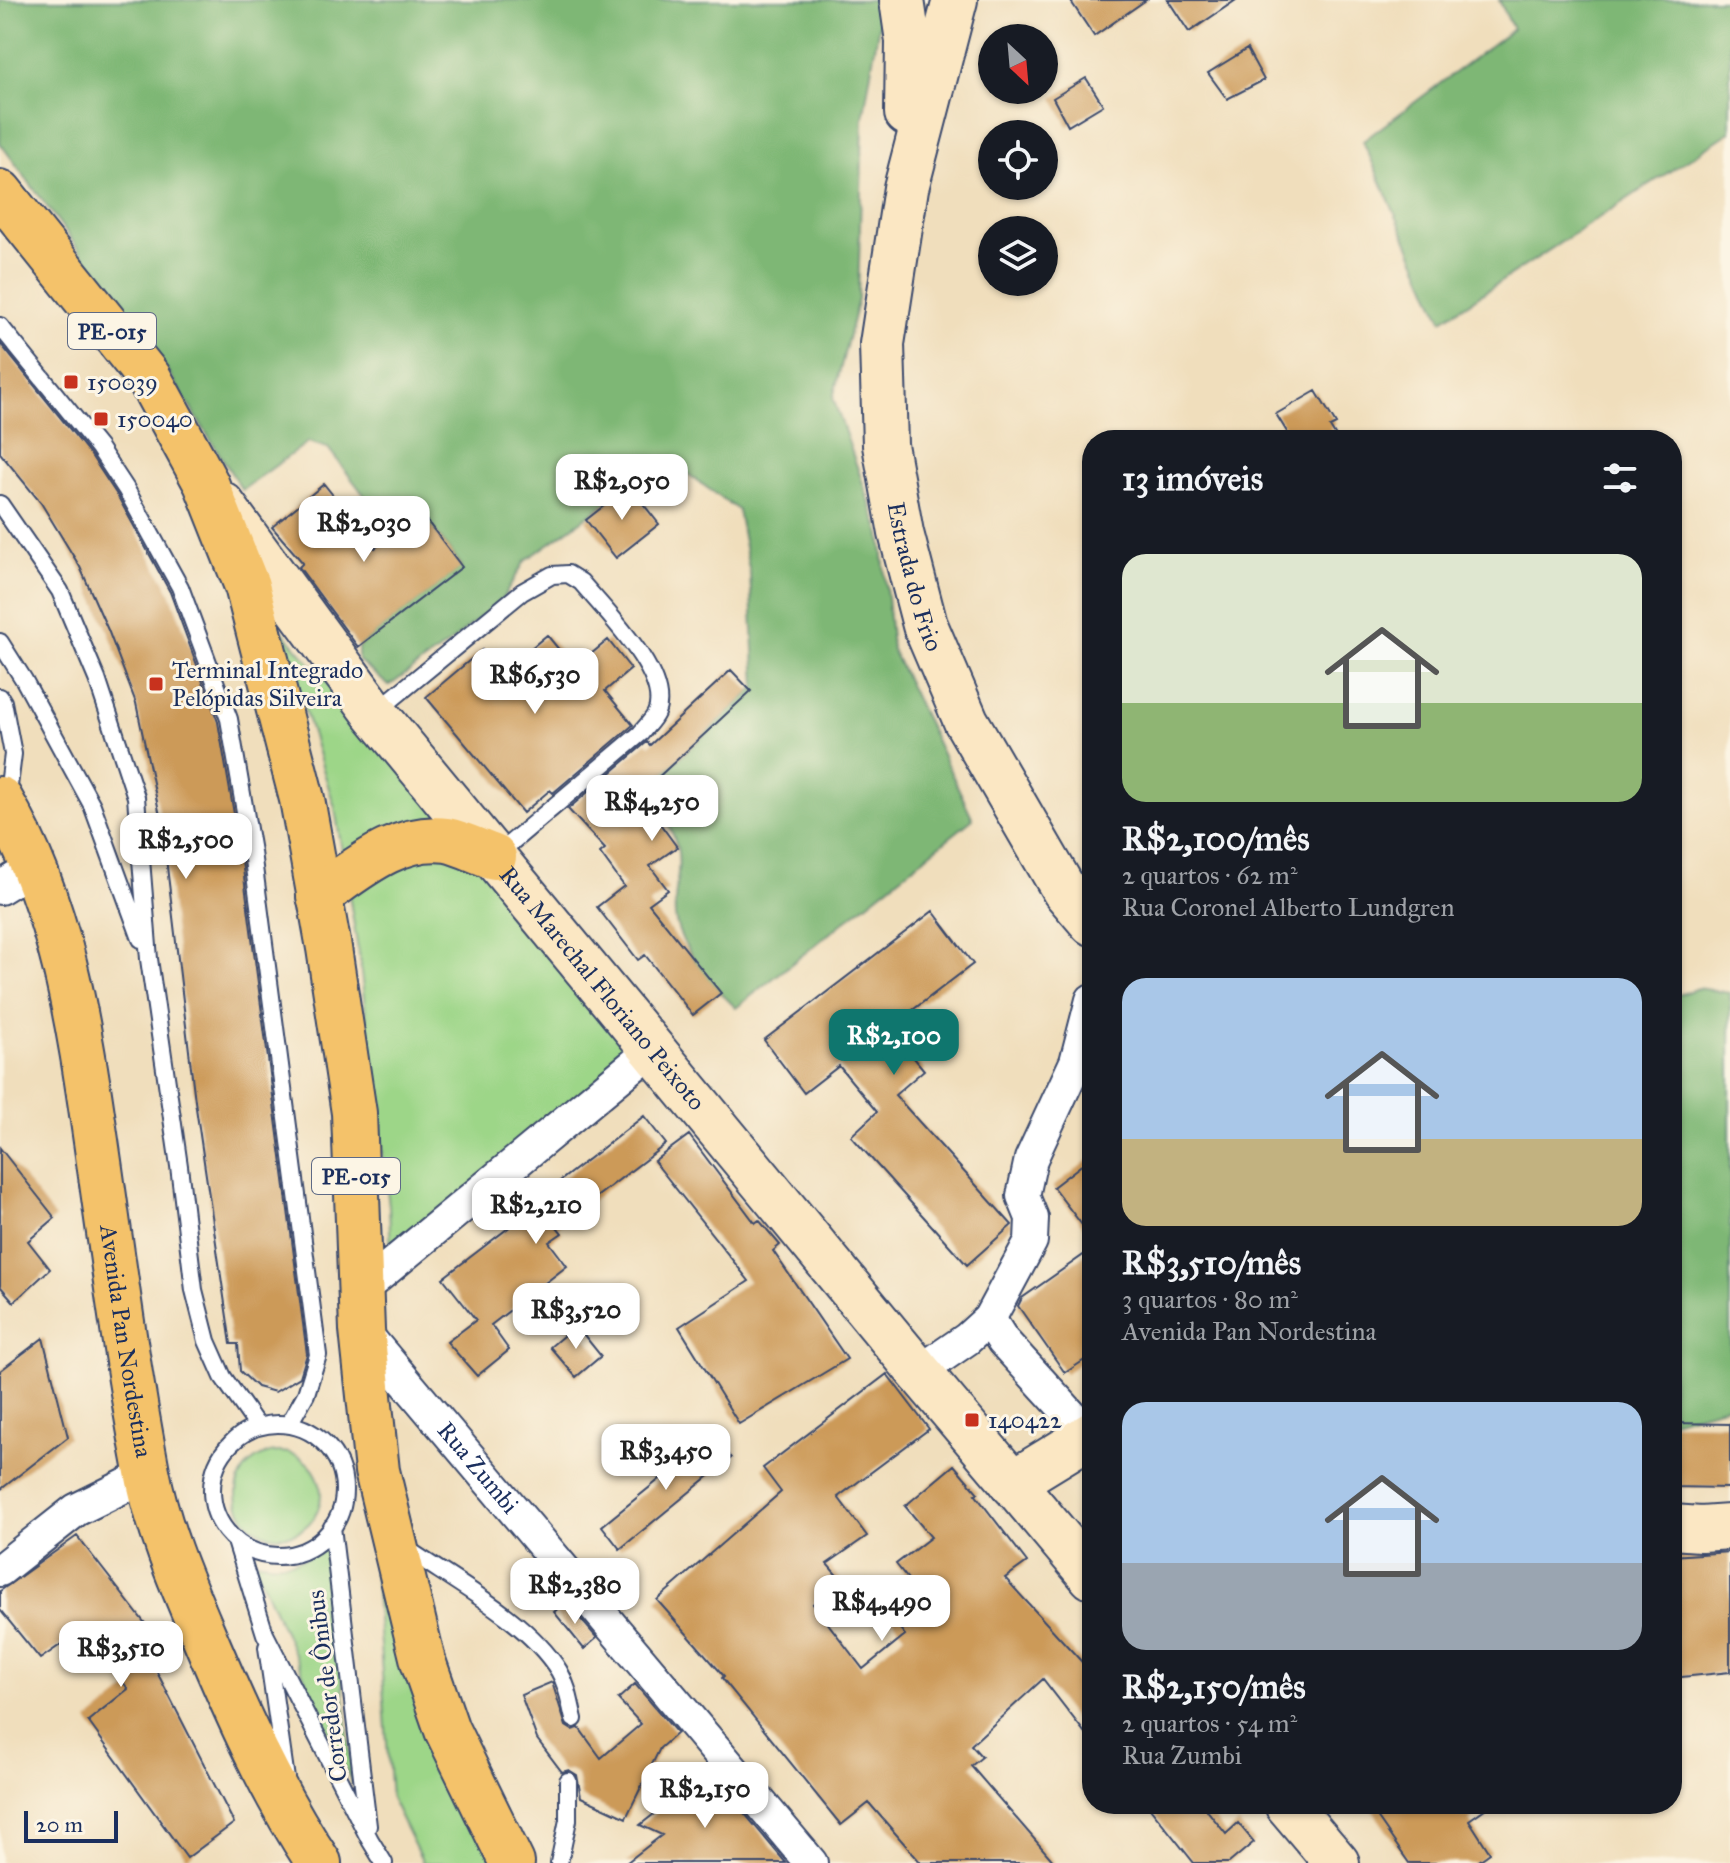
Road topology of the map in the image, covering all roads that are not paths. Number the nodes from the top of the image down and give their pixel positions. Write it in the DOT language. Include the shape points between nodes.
graph roads {
  1 [pos="902,0"];
  2 [pos="955,0"];
  3 [pos="906,188"];
  4 [pos="0,192"];
  5 [pos="0,326"];
  6 [pos="206,483"];
  7 [pos="0,504"];
  8 [pos="0,642"];
  9 [pos="0,697"];
  10 [pos="375,713"];
  11 [pos="3,804"];
  12 [pos="494,857"];
  13 [pos="17,877"];
  14 [pos="319,896"];
  15 [pos="1082,911"];
  16 [pos="149,959"];
  17 [pos="1082,1039"];
  18 [pos="652,1050"];
  19 [pos="361,1311"];
  20 [pos="989,1319"];
  21 [pos="919,1372"];
  22 [pos="289,1424"];
  23 [pos="1082,1425"];
  24 [pos="258,1427"];
  25 [pos="1082,1440"];
  26 [pos="147,1475"];
  27 [pos="1012,1483"];
  28 [pos="332,1527"];
  29 [pos="1730,1527"];
  30 [pos="1682,1528"];
  31 [pos="393,1539"];
  32 [pos="236,1541"];
  33 [pos="1082,1565"];
  34 [pos="0,1570"];
  35 [pos="265,1634"];
  36 [pos="574,1719"];
  37 [pos="568,1781"];
  38 [pos="1295,1814"];
  39 [pos="293,1825"];
  40 [pos="370,1840"];
  41 [pos="319,1863"];
  42 [pos="384,1863"];
  43 [pos="512,1863"];
  44 [pos="559,1863"];
  45 [pos="811,1863"];
  46 [pos="1337,1863"];
  1 -- 3 [label="main road, Estrada do Frio" via="908,41"];
  2 -- 3 [label="main road, Estrada do Frio"];
  3 -- 15 [label="main road, Estrada do Frio" via="882,344 885,445 901,533 925,625 966,721 1064,890"];
  4 -- 6 [label="highway, PE-015" via="149,378"];
  5 -- 22 [label="lane" via="126,489 180,587 229,719 252,852 318,1355 306,1394"];
  6 -- 10 [label="main road, Rua Marechal Floriano Peixoto"];
  6 -- 14 [label="highway, PE-015" via="247,586 270,667"];
  7 -- 16 [label="lane" via="60,591 97,679 136,797"];
  8 -- 16 [label="lane" via="92,805"];
  9 -- 11 [label="lane" via="13,754"];
  10 -- 12 [label="main road, Rua Marechal Floriano Peixoto"];
  10 -- 12 [label="lane" via="522,592 552,575 568,574 581,582 649,667 658,689 657,711 641,733"];
  11 -- 13 [label="highway, Avenida Pan Nordestina"];
  12 -- 14 [label="highway" via="447,840 419,841 389,850"];
  12 -- 18 [label="main road, Rua Marechal Floriano Peixoto"];
  13 -- 26 [label="highway, Avenida Pan Nordestina" via="53,923 72,995"];
  14 -- 19 [label="highway, PE-015" via="354,1113"];
  16 -- 24 [label="lane" via="194,1290 223,1377"];
  17 -- 20 [label="street" via="1031,1159 1023,1196 1032,1218 1031,1241"];
  18 -- 19 [label="street"];
  18 -- 21 [label="main road, Rua Marechal Floriano Peixoto"];
  19 -- 31 [label="highway, PE-015" via="377,1471"];
  19 -- 45 [label="street, Rua Zumbi"];
  20 -- 21 [label="street"];
  20 -- 23 [label="street"];
  21 -- 27 [label="main road, Rua Marechal Floriano Peixoto"];
  22 -- 24 [label="lane"];
  22 -- 28 [label="lane, Corredor de Ônibus" via="328,1445 339,1464 342,1507"];
  24 -- 32 [label="lane, Corredor de Ônibus" via="217,1463 212,1484 213,1506"];
  25 -- 27 [label="main road"];
  26 -- 34 [label="street" via="76,1510"];
  26 -- 39 [label="highway, Avenida Pan Nordestina" via="167,1550 227,1691"];
  27 -- 33 [label="main road, Rua Marechal Floriano Peixoto"];
  28 -- 32 [label="lane" via="297,1553 255,1552"];
  28 -- 40 [label="lane, Corredor de Ônibus"];
  29 -- 30 [label="main road"];
  31 -- 36 [label="lane" via="533,1637 563,1679"];
  31 -- 43 [label="highway, PE-015" via="423,1661 447,1730"];
  32 -- 35 [label="lane, Corredor de Ônibus"];
  35 -- 39 [label="lane, Corredor de Ônibus"];
  35 -- 40 [label="lane, Corredor de Ônibus"];
  37 -- 44 [label="lane" via="568,1820"];
  38 -- 46 [label="main road"];
  39 -- 41 [label="highway, Avenida Pan Nordestina"];
  40 -- 42 [label="lane, Corredor de Ônibus"];
}
